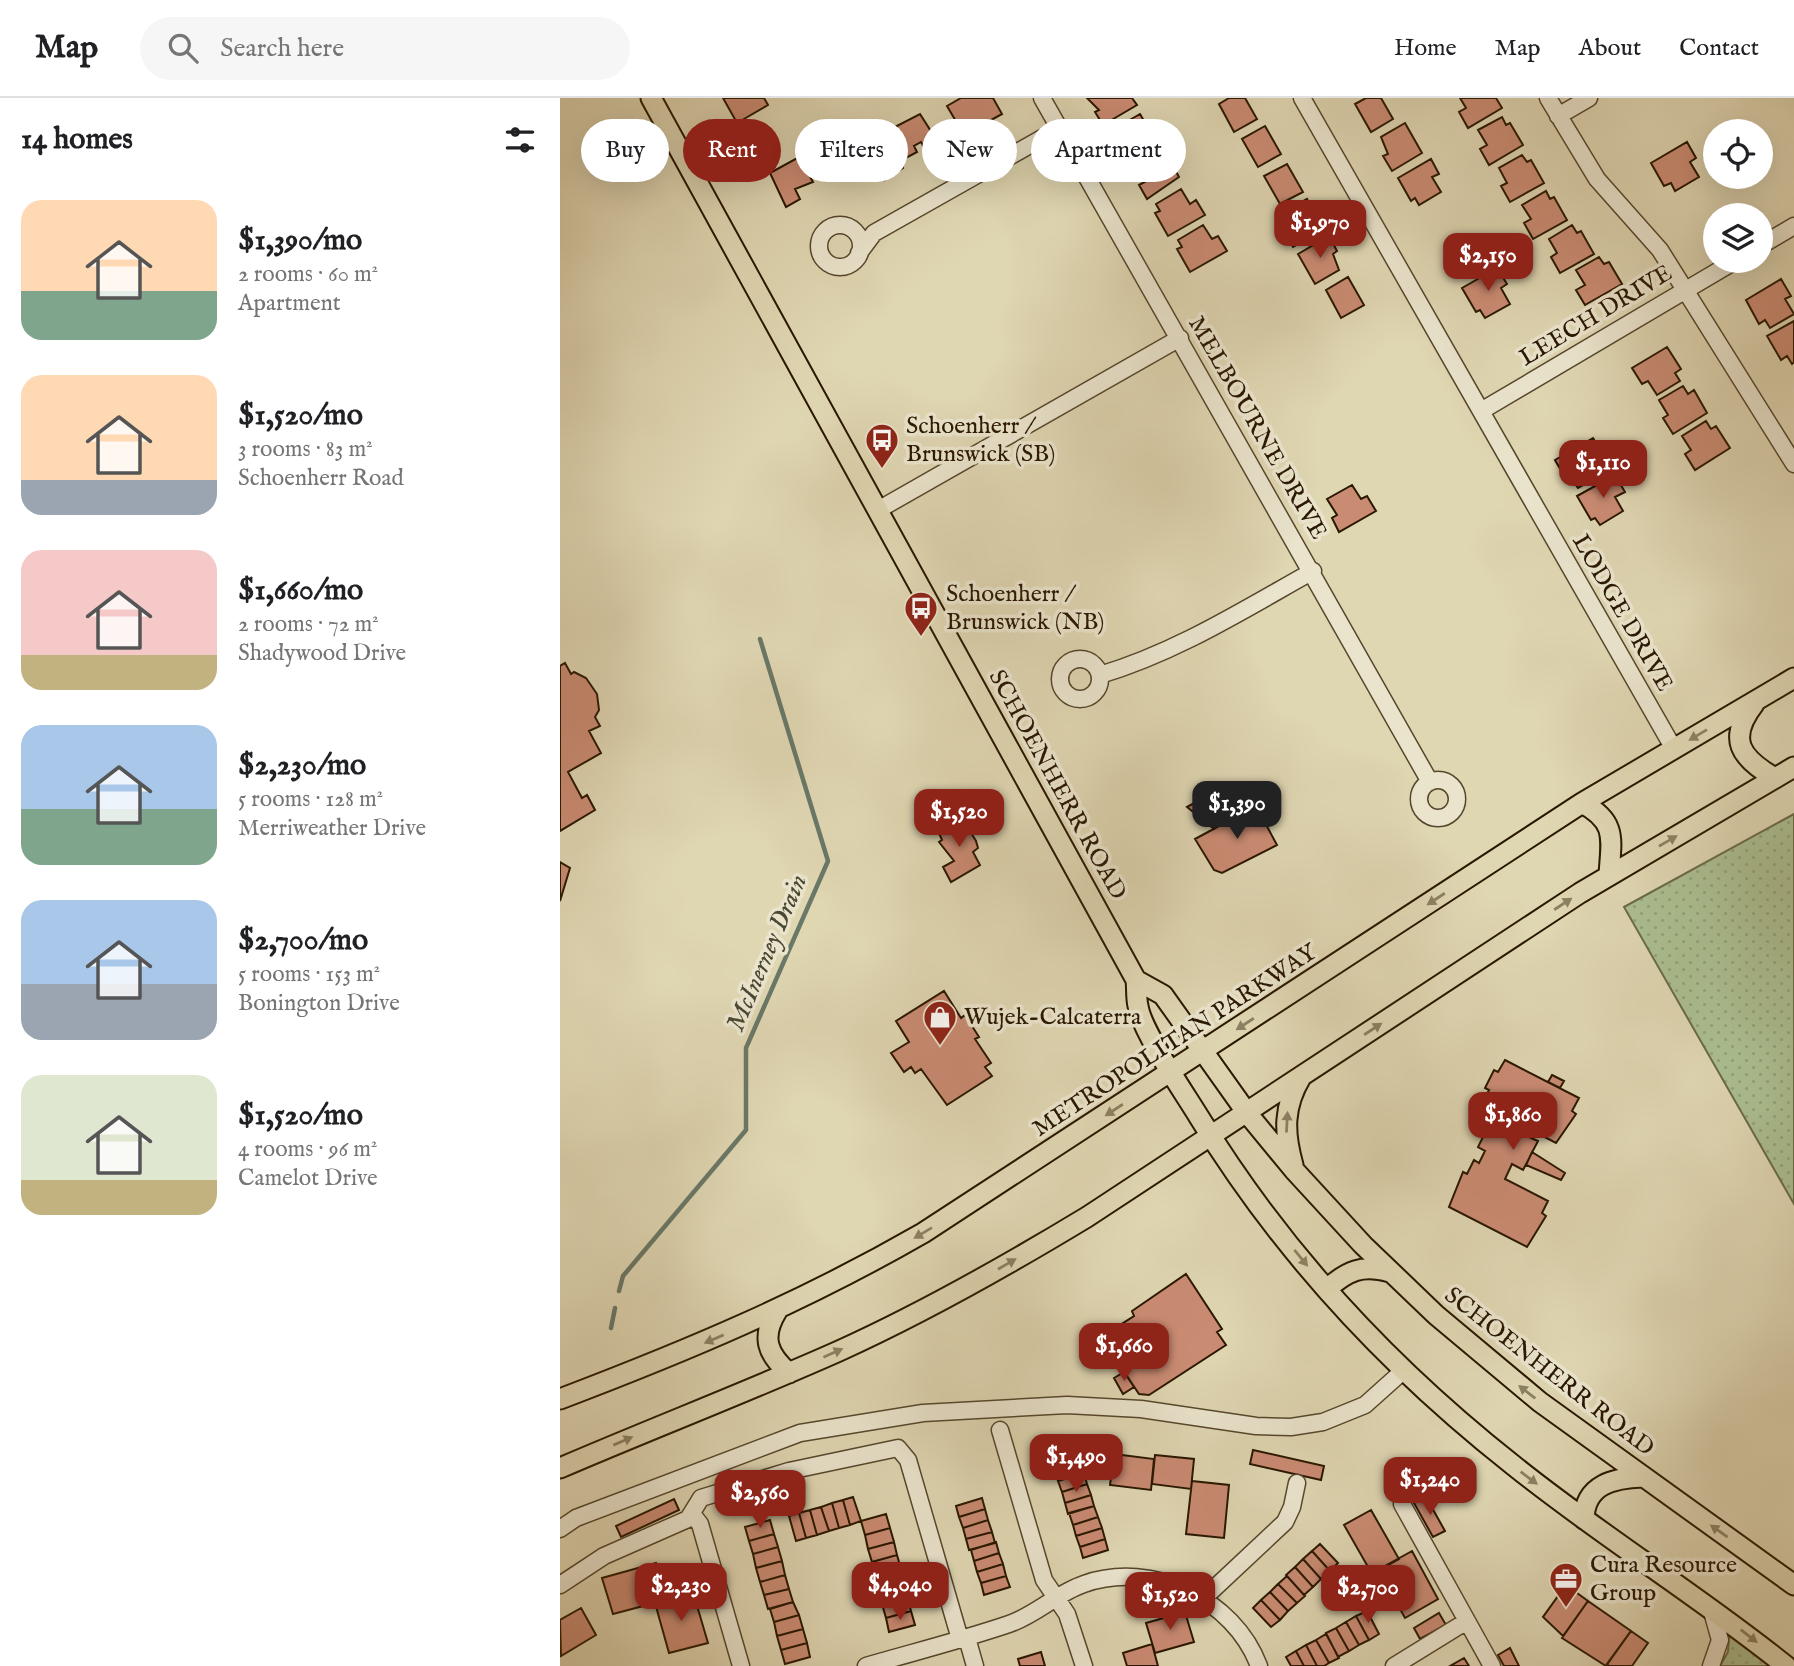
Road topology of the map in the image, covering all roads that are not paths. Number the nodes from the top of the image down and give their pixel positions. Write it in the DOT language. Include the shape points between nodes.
graph roads {
  1 [pos="652,98"];
  2 [pos="1042,98"];
  3 [pos="1301,98"];
  4 [pos="1548,98"];
  5 [pos="1589,98"];
  6 [pos="1558,116"];
  7 [pos="1055,119"];
  8 [pos="1031,144"];
  9 [pos="1091,182"];
  10 [pos="1794,226"];
  11 [pos="850,228"];
  12 [pos="874,233"];
  13 [pos="1773,238"];
  14 [pos="859,253"];
  15 [pos="1714,273"];
  16 [pos="1685,290"];
  17 [pos="1180,338"];
  18 [pos="1481,411"];
  19 [pos="1794,464"];
  20 [pos="878,510"];
  21 [pos="1313,571"];
  22 [pos="1100,675"];
  23 [pos="1794,678"];
  24 [pos="1757,700"];
  25 [pos="1674,749"];
  26 [pos="1794,767"];
  27 [pos="1774,778"];
  28 [pos="1430,782"];
  29 [pos="1582,803"];
  30 [pos="1609,875"];
  31 [pos="1136,980"];
  32 [pos="1202,1052"];
  33 [pos="1171,1072"];
  34 [pos="1301,1077"];
  35 [pos="1247,1112"];
  36 [pos="1210,1136"];
  37 [pos="1294,1170"];
  38 [pos="1390,1272"];
  39 [pos="1327,1289"];
  40 [pos="776,1311"];
  41 [pos="1403,1371"];
  42 [pos="789,1373"];
  43 [pos="560,1399"];
  44 [pos="1000,1430"];
  45 [pos="560,1468"];
  46 [pos="1643,1477"];
  47 [pos="1297,1483"];
  48 [pos="1402,1504"];
  49 [pos="693,1515"];
  50 [pos="1584,1519"];
  51 [pos="560,1529"];
  52 [pos="1794,1585"];
  53 [pos="560,1586"];
  54 [pos="1205,1597"];
  55 [pos="1056,1598"];
  56 [pos="1711,1608"];
  57 [pos="1466,1621"];
  58 [pos="964,1638"];
  59 [pos="741,1666"];
  60 [pos="866,1666"];
  61 [pos="975,1666"];
  62 [pos="1084,1666"];
  63 [pos="1258,1666"];
  64 [pos="1394,1666"];
  65 [pos="1492,1666"];
  66 [pos="1710,1666"];
  67 [pos="1786,1666"];
  1 -- 20 [label="main road, SCHOENHERR ROAD"];
  2 -- 7 [label="street, MELBOURNE DRIVE"];
  3 -- 18 [label="street, LODGE DRIVE"];
  4 -- 6 [label="street"];
  5 -- 6 [label="street"];
  6 -- 16 [label="street" via="1597,178 1660,250"];
  8 -- 12 [label="street"];
  9 -- 17 [label="street, MELBOURNE DRIVE"];
  10 -- 13 [label="street"];
  11 -- 12 [label="street"];
  11 -- 14 [label="street" via="859,239"];
  11 -- 14 [label="street" via="836,226 824,233 820,254 836,267 850,265"];
  12 -- 14 [label="street"];
  15 -- 16 [label="street, LEECH DRIVE"];
  16 -- 18 [label="street, LEECH DRIVE"];
  16 -- 19 [label="street"];
  17 -- 20 [label="street"];
  17 -- 21 [label="street, MELBOURNE DRIVE"];
  18 -- 25 [label="street, LODGE DRIVE"];
  20 -- 31 [label="main road, SCHOENHERR ROAD"];
  21 -- 22 [label="street" via="1185,643"];
  21 -- 28 [label="street, MELBOURNE DRIVE"];
  23 -- 24 [label="main road, METROPOLITAN PARKWAY"];
  24 -- 25 [label="main road, METROPOLITAN PARKWAY, one-way"];
  24 -- 27 [label="main road" via="1743,718 1739,741 1749,760"];
  25 -- 29 [label="main road, METROPOLITAN PARKWAY"];
  26 -- 27 [label="main road"];
  30 -- 27 [label="main road, one-way"];
  29 -- 30 [label="main road" via="1602,816 1610,830"];
  29 -- 32 [label="main road, METROPOLITAN PARKWAY, one-way"];
  34 -- 30 [label="main road, one-way"];
  31 -- 32 [label="main road, SCHOENHERR ROAD" via="1163,995"];
  31 -- 33 [label="main road, SCHOENHERR ROAD" via="1138,1009"];
  32 -- 33 [label="main road, METROPOLITAN PARKWAY"];
  32 -- 35 [label="main road, SCHOENHERR ROAD"];
  33 -- 36 [label="main road, SCHOENHERR ROAD"];
  33 -- 40 [label="main road, METROPOLITAN PARKWAY, one-way" via="953,1215"];
  34 -- 35 [label="main road"];
  37 -- 34 [label="main road, one-way" via="1286,1117"];
  35 -- 36 [label="main road"];
  35 -- 37 [label="main road, SCHOENHERR ROAD"];
  36 -- 39 [label="main road, SCHOENHERR ROAD, one-way"];
  42 -- 36 [label="main road, one-way" via="986,1276"];
  37 -- 38 [label="main road, SCHOENHERR ROAD"];
  38 -- 39 [label="main road" via="1354,1269"];
  46 -- 38 [label="main road, SCHOENHERR ROAD, one-way" via="1495,1366"];
  39 -- 41 [label="main road, SCHOENHERR ROAD"];
  40 -- 42 [label="main road" via="769,1324 767,1346"];
  40 -- 43 [label="main road, METROPOLITAN PARKWAY, one-way"];
  41 -- 50 [label="main road, SCHOENHERR ROAD, one-way" via="1478,1438"];
  41 -- 51 [label="street" via="1355,1410 1324,1422 1291,1427 1067,1405 923,1413 800,1433 576,1518"];
  45 -- 42 [label="main road, one-way"];
  44 -- 55 [label="street" via="1044,1580"];
  46 -- 50 [label="main road" via="1601,1485 1587,1499"];
  52 -- 46 [label="main road, SCHOENHERR ROAD, one-way"];
  47 -- 54 [label="street" via="1285,1522"];
  48 -- 57 [label="street"];
  49 -- 53 [label="street" via="604,1556"];
  49 -- 58 [label="street" via="695,1503 712,1494 789,1471 898,1448 908,1460"];
  49 -- 59 [label="street"];
  50 -- 56 [label="main road, SCHOENHERR ROAD"];
  54 -- 55 [label="street" via="1158,1581 1122,1579 1084,1584"];
  54 -- 63 [label="street" via="1232,1622"];
  55 -- 58 [label="street" via="1013,1623"];
  55 -- 62 [label="street" via="1067,1614"];
  56 -- 66 [label="street" via="1720,1640"];
  56 -- 67 [label="main road, SCHOENHERR ROAD, one-way"];
  57 -- 64 [label="street"];
  57 -- 65 [label="street"];
  58 -- 60 [label="street"];
  58 -- 61 [label="street"];
}
